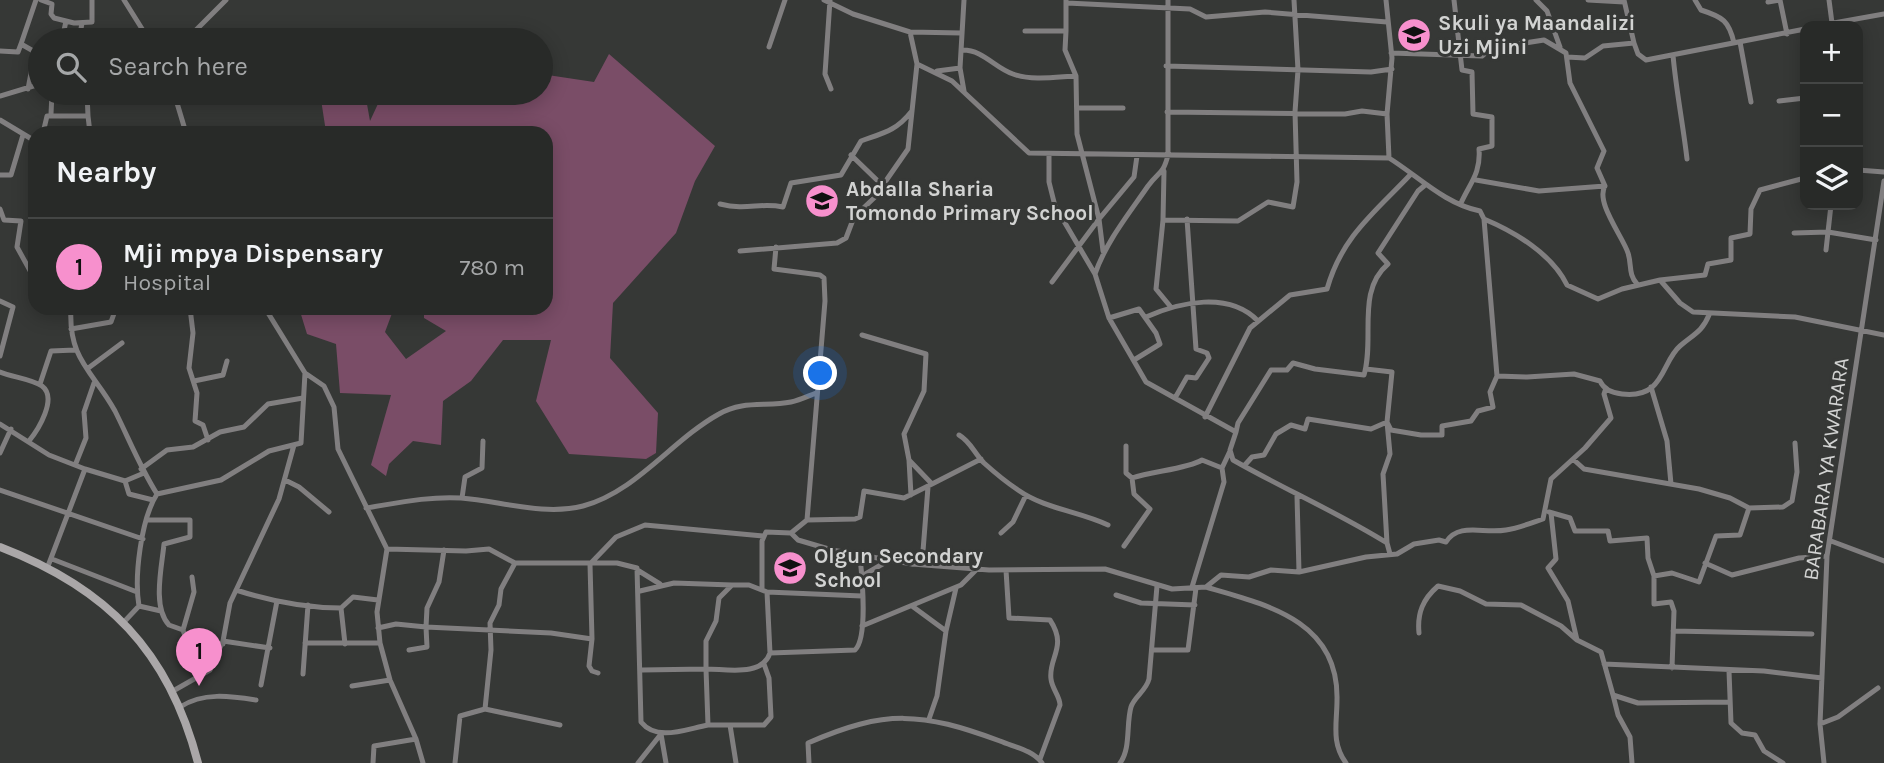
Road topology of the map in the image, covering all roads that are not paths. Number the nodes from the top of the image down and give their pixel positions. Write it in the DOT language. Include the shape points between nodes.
graph roads {
  1 [pos="38,0"];
  2 [pos="92,0"];
  3 [pos="124,0"];
  4 [pos="226,0"];
  5 [pos="785,0"];
  6 [pos="964,0"];
  7 [pos="1168,0"];
  8 [pos="1294,0"];
  9 [pos="1386,0"];
  10 [pos="1454,0"];
  11 [pos="1536,0"];
  12 [pos="1588,0"];
  13 [pos="1695,0"];
  14 [pos="1780,0"];
  15 [pos="1829,0"];
  16 [pos="828,1"];
  17 [pos="1067,1"];
  18 [pos="1624,1"];
  19 [pos="1768,2"];
  20 [pos="1167,8"];
  21 [pos="1884,15"];
  22 [pos="1295,17"];
  23 [pos="1832,21"];
  24 [pos="1845,21"];
  25 [pos="66,22"];
  26 [pos="1387,22"];
  27 [pos="82,23"];
  28 [pos="65,28"];
  29 [pos="81,28"];
  30 [pos="142,28"];
  31 [pos="199,28"];
  32 [pos="1800,30"];
  33 [pos="1025,31"];
  34 [pos="1066,31"];
  35 [pos="910,32"];
  36 [pos="961,33"];
  37 [pos="1787,34"];
  38 [pos="1737,43"];
  39 [pos="21,44"];
  40 [pos="1634,44"];
  41 [pos="769,47"];
  42 [pos="1560,47"];
  43 [pos="28,48"];
  44 [pos="963,50"];
  45 [pos="0,51"];
  46 [pos="1391,53"];
  47 [pos="1673,55"];
  48 [pos="1459,57"];
  49 [pos="1567,57"];
  50 [pos="917,64"];
  51 [pos="1166,66"];
  52 [pos="960,68"];
  53 [pos="1392,69"];
  54 [pos="1298,70"];
  55 [pos="937,71"];
  56 [pos="1076,76"];
  57 [pos="28,89"];
  58 [pos="831,89"];
  59 [pos="964,92"];
  60 [pos="0,96"];
  61 [pos="1800,99"];
  62 [pos="1779,101"];
  63 [pos="1751,102"];
  64 [pos="51,105"];
  65 [pos="88,105"];
  66 [pos="178,105"];
  67 [pos="1077,108"];
  68 [pos="1123,108"];
  69 [pos="911,112"];
  70 [pos="1167,112"];
  71 [pos="1295,112"];
  72 [pos="51,114"];
  73 [pos="1387,114"];
  74 [pos="88,116"];
  75 [pos="0,120"];
  76 [pos="44,126"];
  77 [pos="89,126"];
  78 [pos="184,126"];
  79 [pos="23,135"];
  80 [pos="28,138"];
  81 [pos="851,155"];
  82 [pos="1085,155"];
  83 [pos="1168,155"];
  84 [pos="1049,156"];
  85 [pos="1137,156"];
  86 [pos="1295,156"];
  87 [pos="1388,158"];
  88 [pos="1687,159"];
  89 [pos="1863,170"];
  90 [pos="1164,172"];
  91 [pos="1884,172"];
  92 [pos="1411,174"];
  93 [pos="0,175"];
  94 [pos="1800,179"];
  95 [pos="1476,180"];
  96 [pos="1884,181"];
  97 [pos="882,185"];
  98 [pos="1424,186"];
  99 [pos="1605,186"];
  100 [pos="1461,203"];
  101 [pos="720,204"];
  102 [pos="0,209"];
  103 [pos="1830,210"];
  104 [pos="1099,219"];
  105 [pos="1163,219"];
  106 [pos="1186,219"];
  107 [pos="1484,219"];
  108 [pos="1828,232"];
  109 [pos="1794,233"];
  110 [pos="1876,240"];
  111 [pos="776,247"];
  112 [pos="1079,247"];
  113 [pos="1826,250"];
  114 [pos="740,251"];
  115 [pos="1103,251"];
  116 [pos="28,267"];
  117 [pos="1094,274"];
  118 [pos="1660,280"];
  119 [pos="1052,282"];
  120 [pos="1637,284"];
  121 [pos="0,301"];
  122 [pos="1193,304"];
  123 [pos="1170,306"];
  124 [pos="71,315"];
  125 [pos="114,315"];
  126 [pos="191,315"];
  127 [pos="269,315"];
  128 [pos="1709,315"];
  129 [pos="1146,317"];
  130 [pos="1109,318"];
  131 [pos="1258,321"];
  132 [pos="1860,328"];
  133 [pos="71,329"];
  134 [pos="862,335"];
  135 [pos="1884,335"];
  136 [pos="122,343"];
  137 [pos="75,350"];
  138 [pos="0,356"];
  139 [pos="1134,360"];
  140 [pos="227,361"];
  141 [pos="87,369"];
  142 [pos="1366,369"];
  143 [pos="0,372"];
  144 [pos="305,373"];
  145 [pos="1497,376"];
  146 [pos="194,381"];
  147 [pos="94,383"];
  148 [pos="40,384"];
  149 [pos="1651,387"];
  150 [pos="1606,388"];
  151 [pos="816,393"];
  152 [pos="303,398"];
  153 [pos="1175,398"];
  154 [pos="1205,417"];
  155 [pos="1387,422"];
  156 [pos="0,424"];
  157 [pos="11,429"];
  158 [pos="1236,432"];
  159 [pos="959,435"];
  160 [pos="208,440"];
  161 [pos="29,441"];
  162 [pos="483,441"];
  163 [pos="1795,443"];
  164 [pos="294,445"];
  165 [pos="1126,446"];
  166 [pos="1230,450"];
  167 [pos="0,453"];
  168 [pos="981,459"];
  169 [pos="909,460"];
  170 [pos="1574,460"];
  171 [pos="76,463"];
  172 [pos="1244,466"];
  173 [pos="1222,468"];
  174 [pos="85,469"];
  175 [pos="142,471"];
  176 [pos="1132,478"];
  177 [pos="285,480"];
  178 [pos="125,481"];
  179 [pos="1671,484"];
  180 [pos="930,485"];
  181 [pos="0,490"];
  182 [pos="157,494"];
  183 [pos="911,495"];
  184 [pos="1026,495"];
  185 [pos="1297,496"];
  186 [pos="462,498"];
  187 [pos="153,500"];
  188 [pos="366,508"];
  189 [pos="1749,508"];
  190 [pos="329,512"];
  191 [pos="1549,512"];
  192 [pos="69,514"];
  193 [pos="147,520"];
  194 [pos="807,520"];
  195 [pos="1108,525"];
  196 [pos="791,533"];
  197 [pos="1001,533"];
  198 [pos="763,536"];
  199 [pos="143,539"];
  200 [pos="1831,541"];
  201 [pos="1387,544"];
  202 [pos="1124,546"];
  203 [pos="0,547"];
  204 [pos="387,549"];
  205 [pos="444,550"];
  206 [pos="923,551"];
  207 [pos="1390,554"];
  208 [pos="1827,556"];
  209 [pos="860,557"];
  210 [pos="887,561"];
  211 [pos="1884,561"];
  212 [pos="50,563"];
  213 [pos="515,563"];
  214 [pos="1705,563"];
  215 [pos="590,564"];
  216 [pos="912,564"];
  217 [pos="929,566"];
  218 [pos="977,569"];
  219 [pos="1006,570"];
  220 [pos="638,571"];
  221 [pos="1299,572"];
  222 [pos="862,576"];
  223 [pos="1654,576"];
  224 [pos="192,577"];
  225 [pos="660,584"];
  226 [pos="732,585"];
  227 [pos="1157,586"];
  228 [pos="956,587"];
  229 [pos="1194,587"];
  230 [pos="1206,587"];
  231 [pos="236,590"];
  232 [pos="640,591"];
  233 [pos="764,591"];
  234 [pos="137,592"];
  235 [pos="1116,595"];
  236 [pos="862,596"];
  237 [pos="378,600"];
  238 [pos="277,601"];
  239 [pos="1155,603"];
  240 [pos="308,605"];
  241 [pos="1195,605"];
  242 [pos="139,606"];
  243 [pos="912,606"];
  244 [pos="341,608"];
  245 [pos="161,611"];
  246 [pos="123,623"];
  247 [pos="862,626"];
  248 [pos="426,627"];
  249 [pos="378,628"];
  250 [pos="183,630"];
  251 [pos="946,631"];
  252 [pos="1673,631"];
  253 [pos="489,632"];
  254 [pos="1419,632"];
  255 [pos="1812,634"];
  256 [pos="592,639"];
  257 [pos="1577,640"];
  258 [pos="223,642"];
  259 [pos="305,643"];
  260 [pos="380,643"];
  261 [pos="345,644"];
  262 [pos="270,648"];
  263 [pos="409,650"];
  264 [pos="1153,650"];
  265 [pos="771,653"];
  266 [pos="764,664"];
  267 [pos="1604,664"];
  268 [pos="1672,667"];
  269 [pos="706,669"];
  270 [pos="642,670"];
  271 [pos="1729,671"];
  272 [pos="598,673"];
  273 [pos="303,674"];
  274 [pos="1822,678"];
  275 [pos="390,680"];
  276 [pos="261,685"];
  277 [pos="352,686"];
  278 [pos="1878,688"];
  279 [pos="173,691"];
  280 [pos="1613,695"];
  281 [pos="256,700"];
  282 [pos="1729,702"];
  283 [pos="180,707"];
  284 [pos="485,709"];
  285 [pos="929,719"];
  286 [pos="1820,724"];
  287 [pos="560,725"];
  288 [pos="708,725"];
  289 [pos="730,725"];
  290 [pos="661,734"];
  291 [pos="416,739"];
  292 [pos="1041,761"];
  293 [pos="198,763"];
  294 [pos="373,763"];
  295 [pos="423,763"];
  296 [pos="455,763"];
  297 [pos="638,763"];
  298 [pos="666,763"];
  299 [pos="736,763"];
  300 [pos="808,763"];
  301 [pos="1120,763"];
  302 [pos="1346,763"];
  303 [pos="1632,763"];
  304 [pos="1783,763"];
  305 [pos="1824,763"];
  1 -- 25 [label="street" via="52,4 52,16"];
  1 -- 39 [label="street"];
  2 -- 27 [label="street" via="92,22"];
  3 -- 30 [label="street"];
  4 -- 31 [label="street"];
  5 -- 41 [label="street"];
  6 -- 36 [label="street"];
  7 -- 20 [label="street"];
  8 -- 22 [label="street"];
  9 -- 26 [label="street"];
  10 -- 48 [label="street"];
  11 -- 42 [label="street" via="1547,11"];
  12 -- 18 [label="street"];
  13 -- 38 [label="street" via="1701,10 1724,17"];
  14 -- 19 [label="street"];
  14 -- 37 [label="street"];
  15 -- 23 [label="street"];
  16 -- 35 [label="street"];
  16 -- 58 [label="street" via="825,74"];
  17 -- 20 [label="street"];
  17 -- 34 [label="street"];
  18 -- 40 [label="street"];
  20 -- 22 [label="street" via="1191,5 1206,17 1265,12"];
  20 -- 51 [label="street"];
  21 -- 24 [label="street"];
  22 -- 26 [label="street"];
  22 -- 54 [label="street"];
  25 -- 27 [label="street"];
  25 -- 28 [label="street"];
  26 -- 46 [label="street"];
  27 -- 29 [label="street"];
  32 -- 37 [label="street"];
  33 -- 34 [label="street"];
  34 -- 56 [label="street" via="1065,50"];
  35 -- 36 [label="street"];
  35 -- 50 [label="street"];
  36 -- 44 [label="street"];
  37 -- 38 [label="street"];
  38 -- 47 [label="street"];
  38 -- 63 [label="street"];
  39 -- 43 [label="street"];
  39 -- 45 [label="street" via="18,52"];
  40 -- 47 [label="street" via="1646,61"];
  40 -- 49 [label="street" via="1603,46 1585,58"];
  42 -- 48 [label="street" via="1544,40 1490,49 1482,57"];
  42 -- 49 [label="street"];
  44 -- 52 [label="street"];
  44 -- 56 [label="street" via="976,51 1026,77"];
  46 -- 48 [label="street"];
  46 -- 53 [label="street"];
  47 -- 88 [label="street"];
  48 -- 95 [label="street" via="1464,71 1472,72 1473,114 1492,117 1494,126 1492,146 1479,149"];
  49 -- 99 [label="street" via="1570,83 1604,150 1597,168"];
  50 -- 55 [label="street"];
  50 -- 69 [label="street"];
  51 -- 54 [label="street"];
  51 -- 70 [label="street"];
  52 -- 55 [label="street"];
  52 -- 59 [label="street"];
  53 -- 54 [label="street"];
  53 -- 73 [label="street"];
  54 -- 71 [label="street"];
  55 -- 59 [label="street"];
  56 -- 67 [label="street"];
  57 -- 60 [label="street"];
  59 -- 84 [label="street" via="1020,147"];
  61 -- 62 [label="street"];
  64 -- 72 [label="street"];
  65 -- 74 [label="street"];
  66 -- 78 [label="street"];
  67 -- 68 [label="street"];
  67 -- 82 [label="street" via="1077,134"];
  69 -- 81 [label="street" via="898,128 864,140"];
  69 -- 97 [label="street" via="908,149"];
  70 -- 71 [label="street"];
  70 -- 83 [label="street"];
  71 -- 73 [label="street"];
  71 -- 86 [label="street"];
  72 -- 74 [label="street"];
  72 -- 76 [label="street"];
  73 -- 87 [label="street"];
  74 -- 77 [label="street"];
  75 -- 79 [label="street"];
  79 -- 80 [label="street"];
  79 -- 93 [label="street" via="11,175"];
  81 -- 97 [label="street"];
  81 -- 101 [label="street" via="841,176 791,183 783,207 739,209"];
  82 -- 84 [label="street"];
  82 -- 85 [label="street"];
  82 -- 104 [label="street"];
  83 -- 85 [label="street"];
  83 -- 86 [label="street"];
  83 -- 90 [label="street"];
  84 -- 112 [label="street" via="1052,197"];
  85 -- 104 [label="street" via="1134,177"];
  86 -- 87 [label="street"];
  86 -- 106 [label="street" via="1293,207 1268,202 1238,221"];
  87 -- 92 [label="street"];
  89 -- 91 [label="street"];
  90 -- 105 [label="street"];
  90 -- 115 [label="street" via="1150,184"];
  92 -- 98 [label="street"];
  92 -- 131 [label="street" via="1356,230 1327,289 1290,295"];
  94 -- 118 [label="street" via="1760,190 1751,209 1750,234 1731,238 1731,260 1708,264 1705,275"];
  95 -- 99 [label="street" via="1539,191"];
  95 -- 100 [label="street"];
  96 -- 110 [label="street, BARABARA YA KWARARA"];
  97 -- 111 [label="street" via="854,217 843,241"];
  98 -- 100 [label="street"];
  98 -- 142 [label="street" via="1378,253 1388,264 1374,280 1369,295"];
  99 -- 120 [label="street" via="1602,194 1608,214"];
  100 -- 107 [label="street" via="1480,211"];
  102 -- 116 [label="street" via="4,220 21,221 17,247"];
  103 -- 108 [label="street"];
  104 -- 112 [label="street"];
  104 -- 115 [label="street"];
  105 -- 106 [label="street"];
  105 -- 123 [label="street" via="1156,289"];
  106 -- 122 [label="street"];
  107 -- 120 [label="street" via="1532,246 1567,285 1598,299"];
  107 -- 145 [label="street"];
  108 -- 109 [label="street"];
  108 -- 110 [label="street"];
  108 -- 113 [label="street"];
  110 -- 132 [label="street, BARABARA YA KWARARA"];
  111 -- 114 [label="street"];
  111 -- 151 [label="street" via="774,269 824,278"];
  112 -- 117 [label="street"];
  112 -- 119 [label="street"];
  115 -- 117 [label="street"];
  117 -- 130 [label="street"];
  118 -- 120 [label="street"];
  118 -- 128 [label="street" via="1680,303"];
  121 -- 138 [label="street" via="13,307"];
  122 -- 123 [label="street"];
  122 -- 131 [label="street" via="1227,303 1241,307"];
  122 -- 153 [label="street" via="1196,349 1208,353 1209,358 1196,379 1186,377"];
  123 -- 129 [label="street"];
  124 -- 133 [label="street"];
  125 -- 133 [label="street" via="111,322"];
  126 -- 146 [label="street" via="189,368"];
  127 -- 144 [label="street"];
  128 -- 132 [label="street" via="1796,317"];
  128 -- 149 [label="street" via="1703,329 1679,346 1662,378"];
  129 -- 130 [label="street" via="1139,309"];
  129 -- 139 [label="street" via="1160,344"];
  130 -- 139 [label="street"];
  131 -- 154 [label="street" via="1247,333"];
  132 -- 135 [label="street"];
  132 -- 200 [label="street, BARABARA YA KWARARA"];
  133 -- 137 [label="street"];
  134 -- 169 [label="street" via="926,354 924,391 904,434"];
  136 -- 141 [label="street"];
  137 -- 141 [label="street"];
  137 -- 148 [label="street" via="51,351"];
  139 -- 153 [label="street" via="1146,382"];
  140 -- 146 [label="street" via="223,375"];
  141 -- 147 [label="street"];
  142 -- 155 [label="street" via="1392,372"];
  142 -- 158 [label="street" via="1361,375 1293,363 1287,370 1271,370"];
  143 -- 148 [label="street"];
  144 -- 152 [label="street"];
  144 -- 188 [label="street" via="324,386 334,407 338,449"];
  145 -- 150 [label="street" via="1574,374 1601,381"];
  145 -- 155 [label="street" via="1490,392 1493,407 1478,411 1471,421 1442,426 1442,435 1391,430"];
  146 -- 160 [label="street" via="195,421 203,425"];
  147 -- 171 [label="street" via="84,412 86,438"];
  147 -- 175 [label="street" via="113,409"];
  148 -- 161 [label="street" via="48,399"];
  149 -- 150 [label="street" via="1634,396"];
  149 -- 179 [label="street" via="1667,441"];
  150 -- 170 [label="street" via="1611,418"];
  151 -- 186 [label="street" via="791,402 750,403 721,412 638,479 583,506 522,509"];
  151 -- 194 [label="street"];
  152 -- 160 [label="street" via="274,401 244,426"];
  152 -- 164 [label="street" via="302,439"];
  153 -- 154 [label="street"];
  154 -- 158 [label="street"];
  155 -- 172 [label="street" via="1371,429 1308,419 1305,429 1291,425 1276,434 1264,455 1252,457"];
  155 -- 201 [label="street" via="1390,454 1383,474"];
  156 -- 157 [label="street"];
  157 -- 161 [label="street"];
  157 -- 167 [label="street"];
  158 -- 166 [label="street"];
  159 -- 168 [label="street" via="972,444"];
  160 -- 175 [label="street" via="167,450"];
  161 -- 171 [label="street" via="48,455"];
  162 -- 186 [label="street" via="482,468 465,477"];
  163 -- 189 [label="street" via="1792,501 1783,507"];
  164 -- 177 [label="street"];
  164 -- 182 [label="street" via="269,452 221,480"];
  165 -- 176 [label="street" via="1126,473"];
  166 -- 172 [label="street" via="1233,460"];
  166 -- 173 [label="street"];
  168 -- 180 [label="street"];
  168 -- 184 [label="street"];
  169 -- 180 [label="street"];
  169 -- 183 [label="street"];
  170 -- 179 [label="street" via="1584,469"];
  170 -- 191 [label="street" via="1551,479 1545,499"];
  171 -- 174 [label="street"];
  172 -- 185 [label="street"];
  173 -- 176 [label="street" via="1202,460 1192,467 1172,467"];
  173 -- 229 [label="street" via="1224,482"];
  174 -- 178 [label="street"];
  174 -- 192 [label="street"];
  175 -- 178 [label="street"];
  175 -- 182 [label="street"];
  176 -- 202 [label="street" via="1134,494 1150,509"];
  177 -- 190 [label="street"];
  177 -- 231 [label="street"];
  178 -- 187 [label="street" via="129,494"];
  179 -- 189 [label="street" via="1730,498"];
  180 -- 183 [label="street"];
  180 -- 206 [label="street"];
  181 -- 192 [label="street"];
  182 -- 187 [label="street"];
  183 -- 194 [label="street" via="904,498 867,490 860,517 855,520"];
  184 -- 195 [label="street"];
  184 -- 197 [label="street" via="1013,522"];
  185 -- 201 [label="street" via="1321,504"];
  185 -- 221 [label="street"];
  186 -- 188 [label="street"];
  187 -- 193 [label="street"];
  188 -- 204 [label="street"];
  189 -- 214 [label="street" via="1740,536 1716,536"];
  191 -- 207 [label="street" via="1544,519 1516,528 1461,530 1446,542 1414,544"];
  191 -- 223 [label="street" via="1570,518 1575,531 1608,531 1610,541 1647,538"];
  191 -- 257 [label="street" via="1556,559 1548,568 1568,601"];
  192 -- 199 [label="street"];
  192 -- 212 [label="street"];
  193 -- 199 [label="street"];
  193 -- 245 [label="street" via="191,522 190,537 164,544"];
  194 -- 196 [label="street"];
  196 -- 198 [label="street" via="766,532"];
  196 -- 209 [label="street" via="798,540"];
  198 -- 215 [label="street" via="645,525 616,537"];
  198 -- 233 [label="street"];
  199 -- 234 [label="street"];
  200 -- 208 [label="street, BARABARA YA KWARARA"];
  200 -- 211 [label="street"];
  201 -- 207 [label="street"];
  203 -- 212 [label="main road"];
  204 -- 205 [label="street"];
  204 -- 237 [label="street"];
  205 -- 213 [label="street" via="489,549"];
  205 -- 248 [label="street"];
  206 -- 216 [label="street"];
  206 -- 217 [label="street"];
  207 -- 221 [label="street"];
  208 -- 214 [label="street" via="1799,558 1732,575"];
  208 -- 274 [label="street, BARABARA YA KWARARA"];
  209 -- 210 [label="street"];
  209 -- 222 [label="street"];
  210 -- 216 [label="street"];
  210 -- 222 [label="street"];
  212 -- 234 [label="street"];
  212 -- 246 [label="main road"];
  213 -- 215 [label="street"];
  213 -- 253 [label="street" via="501,589"];
  214 -- 223 [label="street" via="1699,582 1672,573"];
  215 -- 220 [label="street" via="617,563"];
  215 -- 256 [label="street"];
  216 -- 217 [label="street"];
  217 -- 218 [label="street"];
  218 -- 219 [label="street"];
  218 -- 228 [label="street"];
  219 -- 227 [label="street" via="1105,569"];
  219 -- 292 [label="street" via="1009,618 1050,620 1057,635 1051,681 1060,705"];
  220 -- 225 [label="street"];
  220 -- 232 [label="street"];
  221 -- 230 [label="street" via="1221,575"];
  222 -- 236 [label="street"];
  223 -- 252 [label="street" via="1654,604 1671,602"];
  224 -- 250 [label="street" via="194,592"];
  225 -- 226 [label="street"];
  225 -- 232 [label="street"];
  226 -- 233 [label="street" via="749,584"];
  226 -- 269 [label="street" via="719,598 716,621 706,641"];
  227 -- 229 [label="street"];
  227 -- 239 [label="street"];
  228 -- 243 [label="street"];
  228 -- 251 [label="street"];
  229 -- 230 [label="street"];
  229 -- 241 [label="street"];
  230 -- 302 [label="street" via="1280,611 1318,636 1327,648 1338,697 1335,740"];
  231 -- 238 [label="street"];
  231 -- 258 [label="street"];
  232 -- 270 [label="street"];
  233 -- 236 [label="street"];
  233 -- 265 [label="street"];
  234 -- 242 [label="street"];
  235 -- 239 [label="street"];
  236 -- 247 [label="street"];
  237 -- 244 [label="street" via="353,597"];
  237 -- 249 [label="street"];
  238 -- 240 [label="street"];
  238 -- 262 [label="street"];
  239 -- 241 [label="street"];
  239 -- 264 [label="street"];
  240 -- 244 [label="street"];
  240 -- 259 [label="street"];
  241 -- 264 [label="street" via="1188,650"];
  242 -- 245 [label="street"];
  242 -- 246 [label="street"];
  243 -- 247 [label="street"];
  243 -- 251 [label="street"];
  244 -- 261 [label="street"];
  245 -- 250 [label="street" via="169,625"];
  246 -- 279 [label="main road"];
  247 -- 265 [label="street" via="861,642 855,650"];
  248 -- 249 [label="street" via="396,624"];
  248 -- 253 [label="street"];
  248 -- 263 [label="street" via="427,648"];
  249 -- 260 [label="street"];
  250 -- 258 [label="street" via="186,639"];
  251 -- 285 [label="street"];
  252 -- 255 [label="street"];
  252 -- 268 [label="street"];
  253 -- 256 [label="street"];
  253 -- 284 [label="street"];
  254 -- 257 [label="street" via="1424,601 1438,586 1486,604 1521,605"];
  256 -- 272 [label="street" via="589,666"];
  257 -- 267 [label="street" via="1601,652"];
  258 -- 262 [label="street"];
  258 -- 279 [label="street" via="210,670"];
  259 -- 261 [label="street"];
  259 -- 273 [label="street"];
  260 -- 261 [label="street"];
  260 -- 275 [label="street"];
  262 -- 276 [label="street"];
  264 -- 301 [label="street" via="1148,684 1132,704 1126,754"];
  265 -- 266 [label="street"];
  266 -- 269 [label="street" via="756,669"];
  266 -- 289 [label="street" via="771,717 764,725"];
  267 -- 268 [label="street"];
  267 -- 280 [label="street"];
  268 -- 271 [label="street"];
  269 -- 270 [label="street"];
  269 -- 288 [label="street"];
  270 -- 290 [label="street" via="641,722"];
  271 -- 274 [label="street"];
  271 -- 282 [label="street"];
  274 -- 286 [label="street, BARABARA YA KWARARA"];
  275 -- 277 [label="street"];
  275 -- 291 [label="street"];
  278 -- 286 [label="street" via="1838,717"];
  279 -- 283 [label="main road"];
  280 -- 282 [label="street" via="1638,702"];
  280 -- 303 [label="street" via="1630,737"];
  281 -- 283 [label="street" via="217,695 192,699"];
  282 -- 304 [label="street" via="1735,729 1755,735 1764,751"];
  283 -- 293 [label="main road"];
  284 -- 287 [label="street"];
  284 -- 296 [label="street" via="460,716"];
  285 -- 292 [label="street" via="1034,754"];
  285 -- 300 [label="street" via="882,718 834,732 808,743"];
  286 -- 305 [label="street, BARABARA YA KWARARA"];
  288 -- 289 [label="street"];
  288 -- 290 [label="street"];
  289 -- 299 [label="street"];
  290 -- 297 [label="street"];
  290 -- 298 [label="street"];
  291 -- 294 [label="street" via="374,746"];
  291 -- 295 [label="street"];
}
